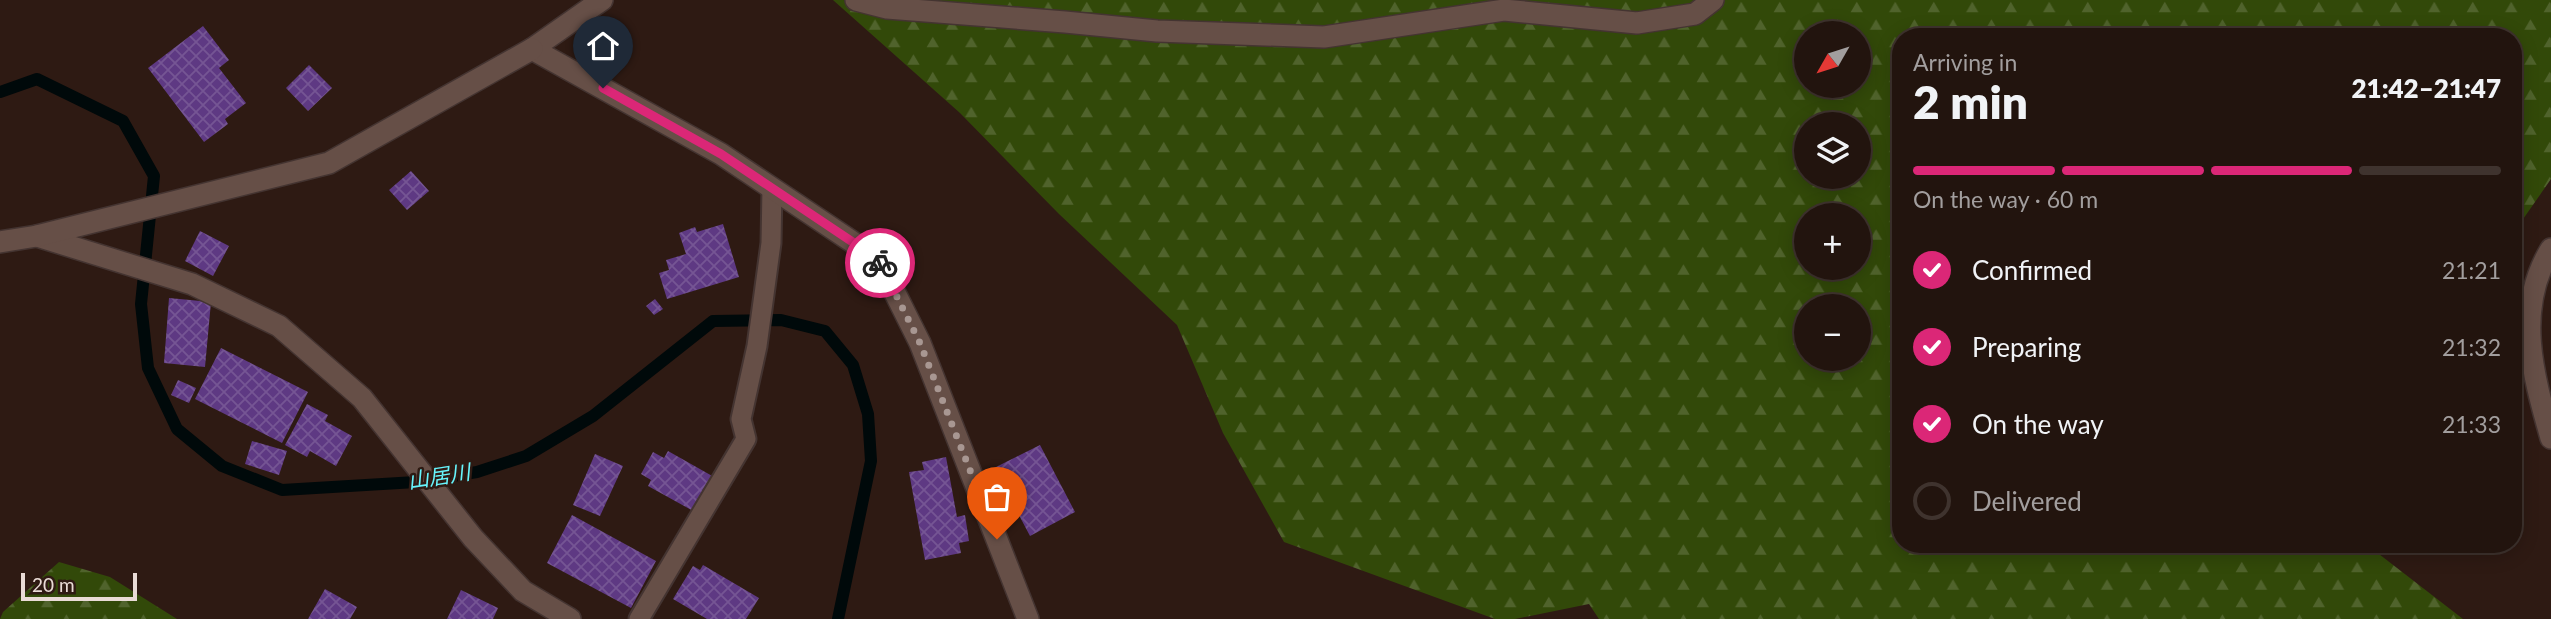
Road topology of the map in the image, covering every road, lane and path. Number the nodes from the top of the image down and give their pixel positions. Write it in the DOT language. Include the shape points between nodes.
graph roads {
  1 [pos="602,0"];
  2 [pos="856,0"];
  3 [pos="1713,0"];
  4 [pos="532,49"];
  5 [pos="772,188"];
  6 [pos="37,236"];
  7 [pos="0,242"];
  8 [pos="2551,249"];
  9 [pos="2551,438"];
  10 [pos="570,619"];
  11 [pos="639,619"];
  12 [pos="1028,619"];
  1 -- 4 [label="street"];
  2 -- 3 [label="street" via="887,8 1157,32 1324,37 1504,10 1637,23 1695,14"];
  4 -- 5 [label="street" via="721,154"];
  4 -- 6 [label="street" via="329,163"];
  5 -- 11 [label="lane" via="771,243 757,346 741,419 746,439"];
  5 -- 12 [label="street" via="878,259 920,343"];
  6 -- 7 [label="street"];
  6 -- 10 [label="street" via="191,284 279,326 362,398 473,538 523,591"];
  8 -- 9 [label="street" via="2542,264 2528,322 2535,380"];
}
